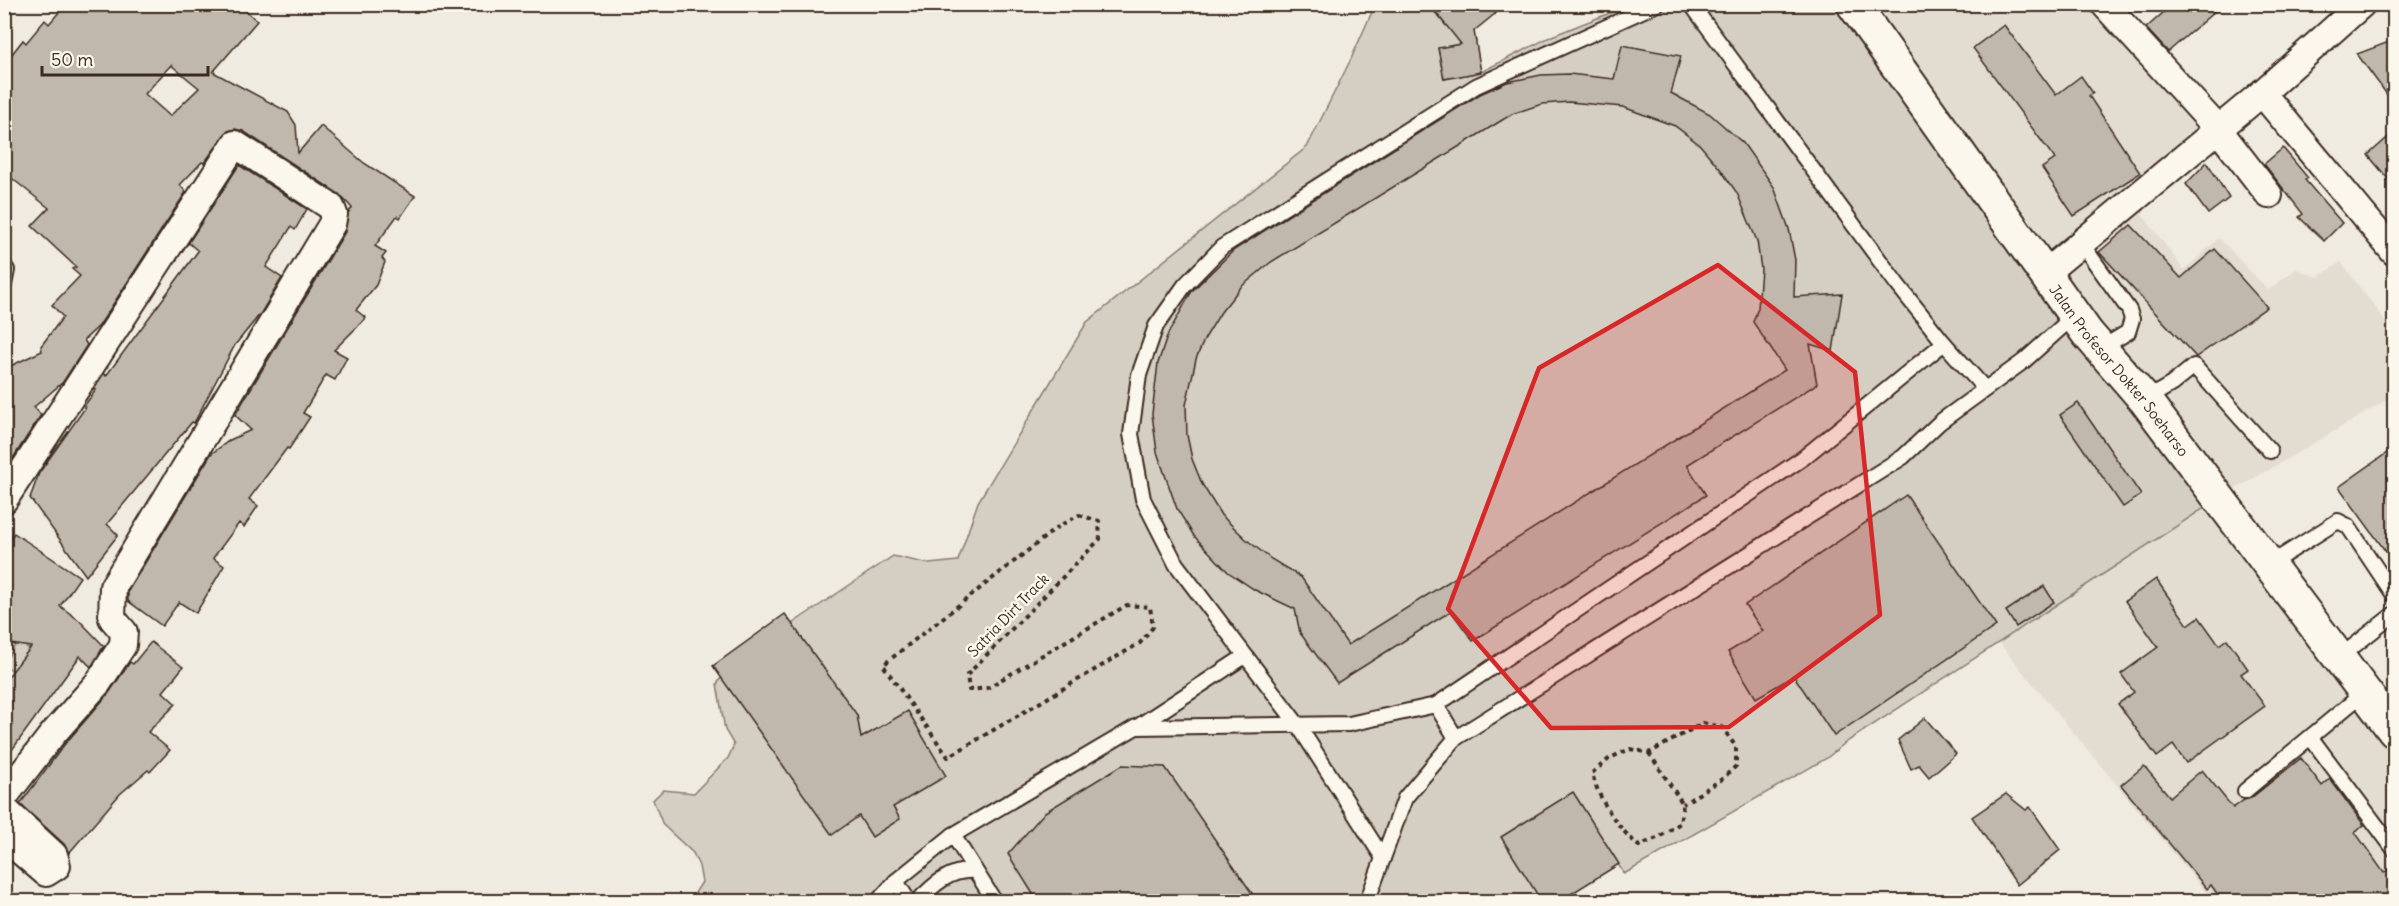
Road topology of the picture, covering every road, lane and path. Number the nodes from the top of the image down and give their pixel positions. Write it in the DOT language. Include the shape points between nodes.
graph roads {
  1 [pos="1657,4"];
  2 [pos="1691,4"];
  3 [pos="1853,4"];
  4 [pos="2104,4"];
  5 [pos="2362,4"];
  6 [pos="2335,13"];
  7 [pos="2262,93"];
  8 [pos="2218,129"];
  9 [pos="2269,195"];
  10 [pos="2081,243"];
  11 [pos="2394,252"];
  12 [pos="4,266"];
  13 [pos="2045,273"];
  14 [pos="4,285"];
  15 [pos="2075,315"];
  16 [pos="1944,343"];
  17 [pos="2100,349"];
  18 [pos="1985,389"];
  19 [pos="2145,400"];
  20 [pos="2270,451"];
  21 [pos="4,500"];
  22 [pos="2270,564"];
  23 [pos="2394,595"];
  24 [pos="2394,614"];
  25 [pos="1245,656"];
  26 [pos="2340,657"];
  27 [pos="2366,691"];
  28 [pos="1436,705"];
  29 [pos="1298,725"];
  30 [pos="1136,727"];
  31 [pos="2394,731"];
  32 [pos="1456,738"];
  33 [pos="2311,738"];
  34 [pos="1649,753"];
  35 [pos="948,757"];
  36 [pos="2245,791"];
  37 [pos="4,797"];
  38 [pos="1683,804"];
  39 [pos="4,809"];
  40 [pos="952,835"];
  41 [pos="4,837"];
  42 [pos="2394,849"];
  43 [pos="1383,858"];
  44 [pos="975,871"];
  45 [pos="896,881"];
  46 [pos="878,902"];
  47 [pos="909,902"];
  48 [pos="917,902"];
  49 [pos="995,902"];
  50 [pos="1367,902"];
  1 -- 25 [label="lane" via="1476,86 1222,247 1185,285 1156,326 1139,375 1131,434 1143,499 1176,564"];
  2 -- 16 [label="lane"];
  3 -- 13 [label="street, Jalan Profesor Dokter Soeharso"];
  4 -- 8 [label="street"];
  5 -- 6 [label="street"];
  6 -- 7 [label="street"];
  7 -- 8 [label="street"];
  7 -- 11 [label="street"];
  8 -- 9 [label="street"];
  8 -- 10 [label="street"];
  10 -- 13 [label="street"];
  10 -- 17 [label="lane" via="2132,319 2128,332"];
  12 -- 14 [label="lane"];
  13 -- 15 [label="street, Jalan Profesor Dokter Soeharso"];
  15 -- 17 [label="street, Jalan Profesor Dokter Soeharso"];
  15 -- 18 [label="lane" via="2024,362"];
  16 -- 18 [label="lane"];
  16 -- 28 [label="lane" via="1803,458"];
  17 -- 19 [label="street, Jalan Profesor Dokter Soeharso"];
  18 -- 32 [label="lane" via="1940,422 1903,457"];
  19 -- 20 [label="lane" via="2194,366"];
  19 -- 22 [label="street, Jalan Profesor Dokter Soeharso"];
  21 -- 37 [label="street" via="235,144 331,207 332,224 113,587 112,618 124,632 123,645 98,683"];
  22 -- 23 [label="lane" via="2338,521 2343,522"];
  22 -- 26 [label="street, Jalan Profesor Dokter Soeharso"];
  24 -- 26 [label="lane"];
  25 -- 29 [label="lane"];
  25 -- 30 [label="lane"];
  26 -- 27 [label="street, Jalan Profesor Dokter Soeharso"];
  27 -- 31 [label="street, Jalan Profesor Dokter Soeharso"];
  27 -- 33 [label="lane"];
  28 -- 29 [label="lane" via="1349,724"];
  28 -- 32 [label="lane"];
  29 -- 30 [label="lane"];
  29 -- 43 [label="lane"];
  30 -- 40 [label="lane"];
  32 -- 43 [label="lane" via="1406,798"];
  33 -- 36 [label="lane"];
  33 -- 42 [label="lane"];
  34 -- 38 [label="path"];
  34 -- 38 [label="path" via="1703,723 1722,727 1736,747 1736,766"];
  34 -- 38 [label="path" via="1630,749 1610,758 1592,773 1597,794 1625,835 1639,846 1680,823"];
  35 -- 35 [label="path, Satria Dirt Track" via="1140,643 1153,627 1150,607 1127,605 987,688 969,690 967,675 1100,539 1099,521 1079,515 1059,526 883,665"];
  39 -- 41 [label="street" via="54,855 57,866 46,873"];
  40 -- 44 [label="lane"];
  40 -- 45 [label="lane"];
  43 -- 50 [label="lane"];
  44 -- 48 [label="lane" via="946,877"];
  44 -- 49 [label="lane"];
  45 -- 46 [label="lane"];
  45 -- 47 [label="lane"];
}
